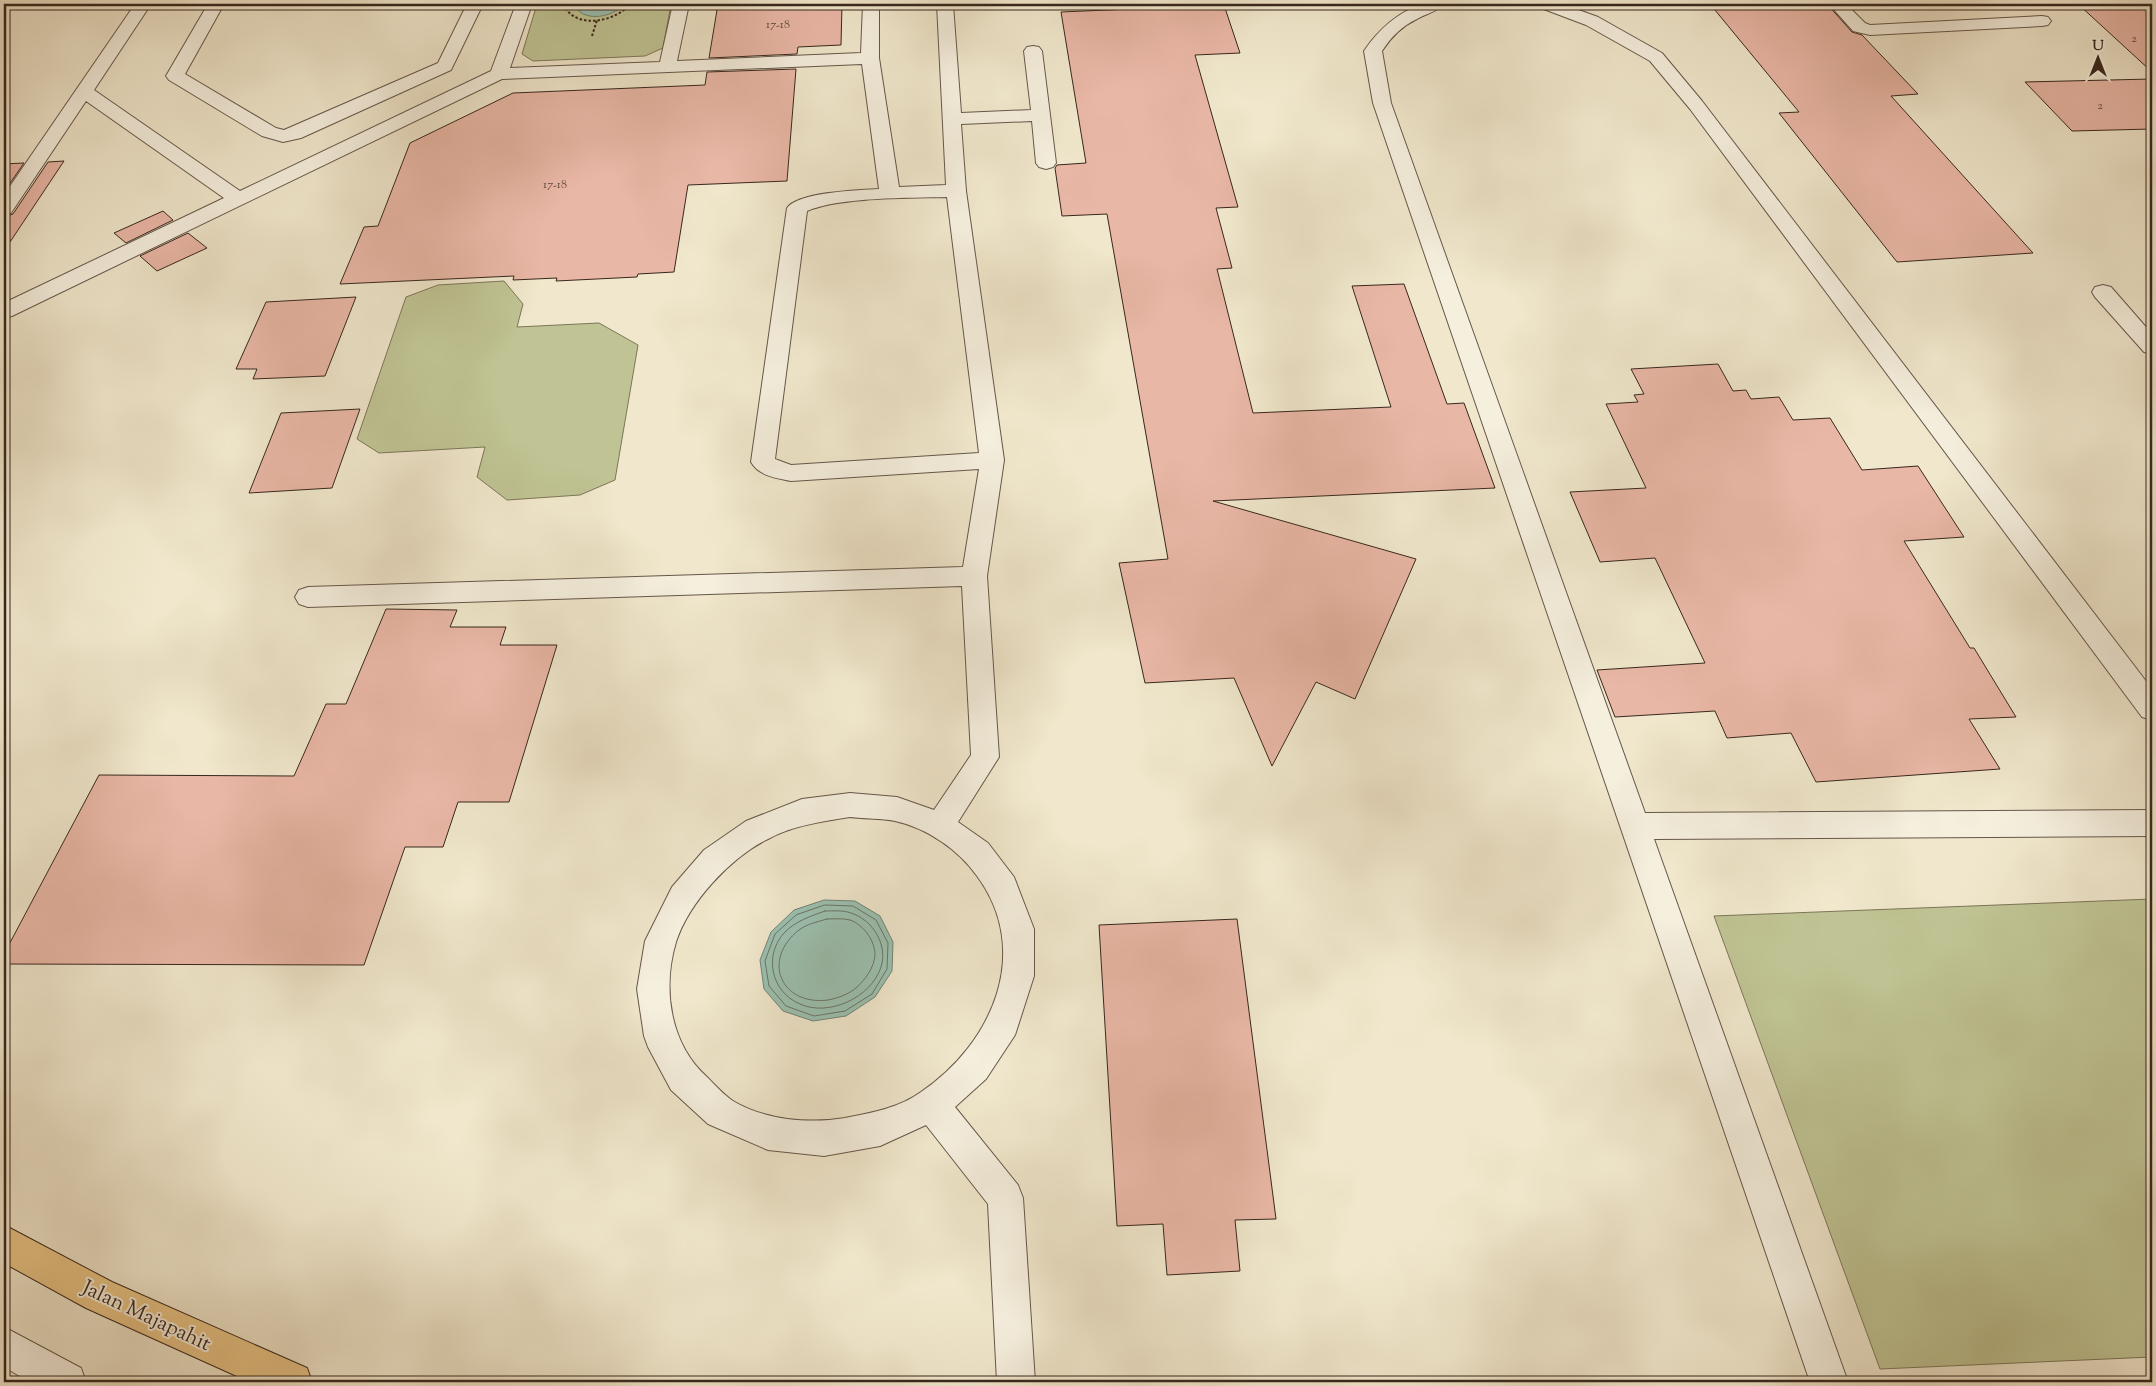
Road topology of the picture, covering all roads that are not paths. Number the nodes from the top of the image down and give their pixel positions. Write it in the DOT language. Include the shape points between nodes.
graph roads {
  1 [pos="142,4"];
  2 [pos="216,4"];
  3 [pos="475,4"];
  4 [pos="524,4"];
  5 [pos="682,4"];
  6 [pos="871,4"];
  7 [pos="945,4"];
  8 [pos="1436,4"];
  9 [pos="1547,4"];
  10 [pos="1837,4"];
  11 [pos="1587,12"];
  12 [pos="2042,21"];
  13 [pos="1033,51"];
  14 [pos="870,58"];
  15 [pos="667,68"];
  16 [pos="499,74"];
  17 [pos="83,92"];
  18 [pos="1041,115"];
  19 [pos="951,119"];
  20 [pos="1046,163"];
  21 [pos="956,191"];
  22 [pos="890,194"];
  23 [pos="239,199"];
  24 [pos="4,209"];
  25 [pos="2103,292"];
  26 [pos="4,312"];
  27 [pos="2152,347"];
  28 [pos="992,460"];
  29 [pos="974,576"];
  30 [pos="308,597"];
  31 [pos="2152,709"];
  32 [pos="2152,823"];
  33 [pos="940,825"];
  34 [pos="1635,826"];
  35 [pos="932,1105"];
  36 [pos="4,1243"];
  37 [pos="4,1346"];
  38 [pos="67,1382"];
  39 [pos="293,1382"];
  40 [pos="1016,1382"];
  41 [pos="1829,1382"];
  1 -- 17 [label="lane"];
  2 -- 3 [label="lane" via="175,76 269,132 283,136 294,134 445,66"];
  4 -- 16 [label="lane"];
  5 -- 15 [label="lane"];
  6 -- 14 [label="lane"];
  7 -- 19 [label="lane"];
  8 -- 34 [label="lane" via="1404,18 1381,37 1373,51 1382,102"];
  9 -- 11 [label="lane"];
  10 -- 12 [label="lane" via="1859,27 1870,30"];
  11 -- 31 [label="lane" via="1656,57 1696,105"];
  13 -- 18 [label="lane"];
  14 -- 15 [label="lane"];
  14 -- 22 [label="lane"];
  15 -- 16 [label="lane"];
  16 -- 23 [label="lane"];
  17 -- 23 [label="lane"];
  17 -- 24 [label="lane"];
  18 -- 19 [label="lane"];
  18 -- 20 [label="lane"];
  19 -- 21 [label="lane"];
  21 -- 22 [label="lane"];
  21 -- 28 [label="lane"];
  22 -- 28 [label="lane" via="810,202 797,208 763,462 791,473"];
  23 -- 26 [label="lane"];
  25 -- 27 [label="lane"];
  28 -- 29 [label="lane"];
  29 -- 30 [label="lane"];
  29 -- 33 [label="lane" via="985,757"];
  32 -- 34 [label="lane"];
  33 -- 35 [label="lane" via="977,852 1004,886 1018,929 1018,976 1004,1024 974,1068"];
  33 -- 35 [label="lane" via="898,809 850,805 802,812 756,830 715,859 683,897 661,941 653,989 660,1036 683,1078 720,1112 768,1133 824,1139 880,1129"];
  34 -- 41 [label="lane"];
  35 -- 40 [label="lane" via="1005,1198"];
  36 -- 39 [label="main road, Jalan Majapahit" via="99,1295"];
  37 -- 38 [label="lane"];
}
